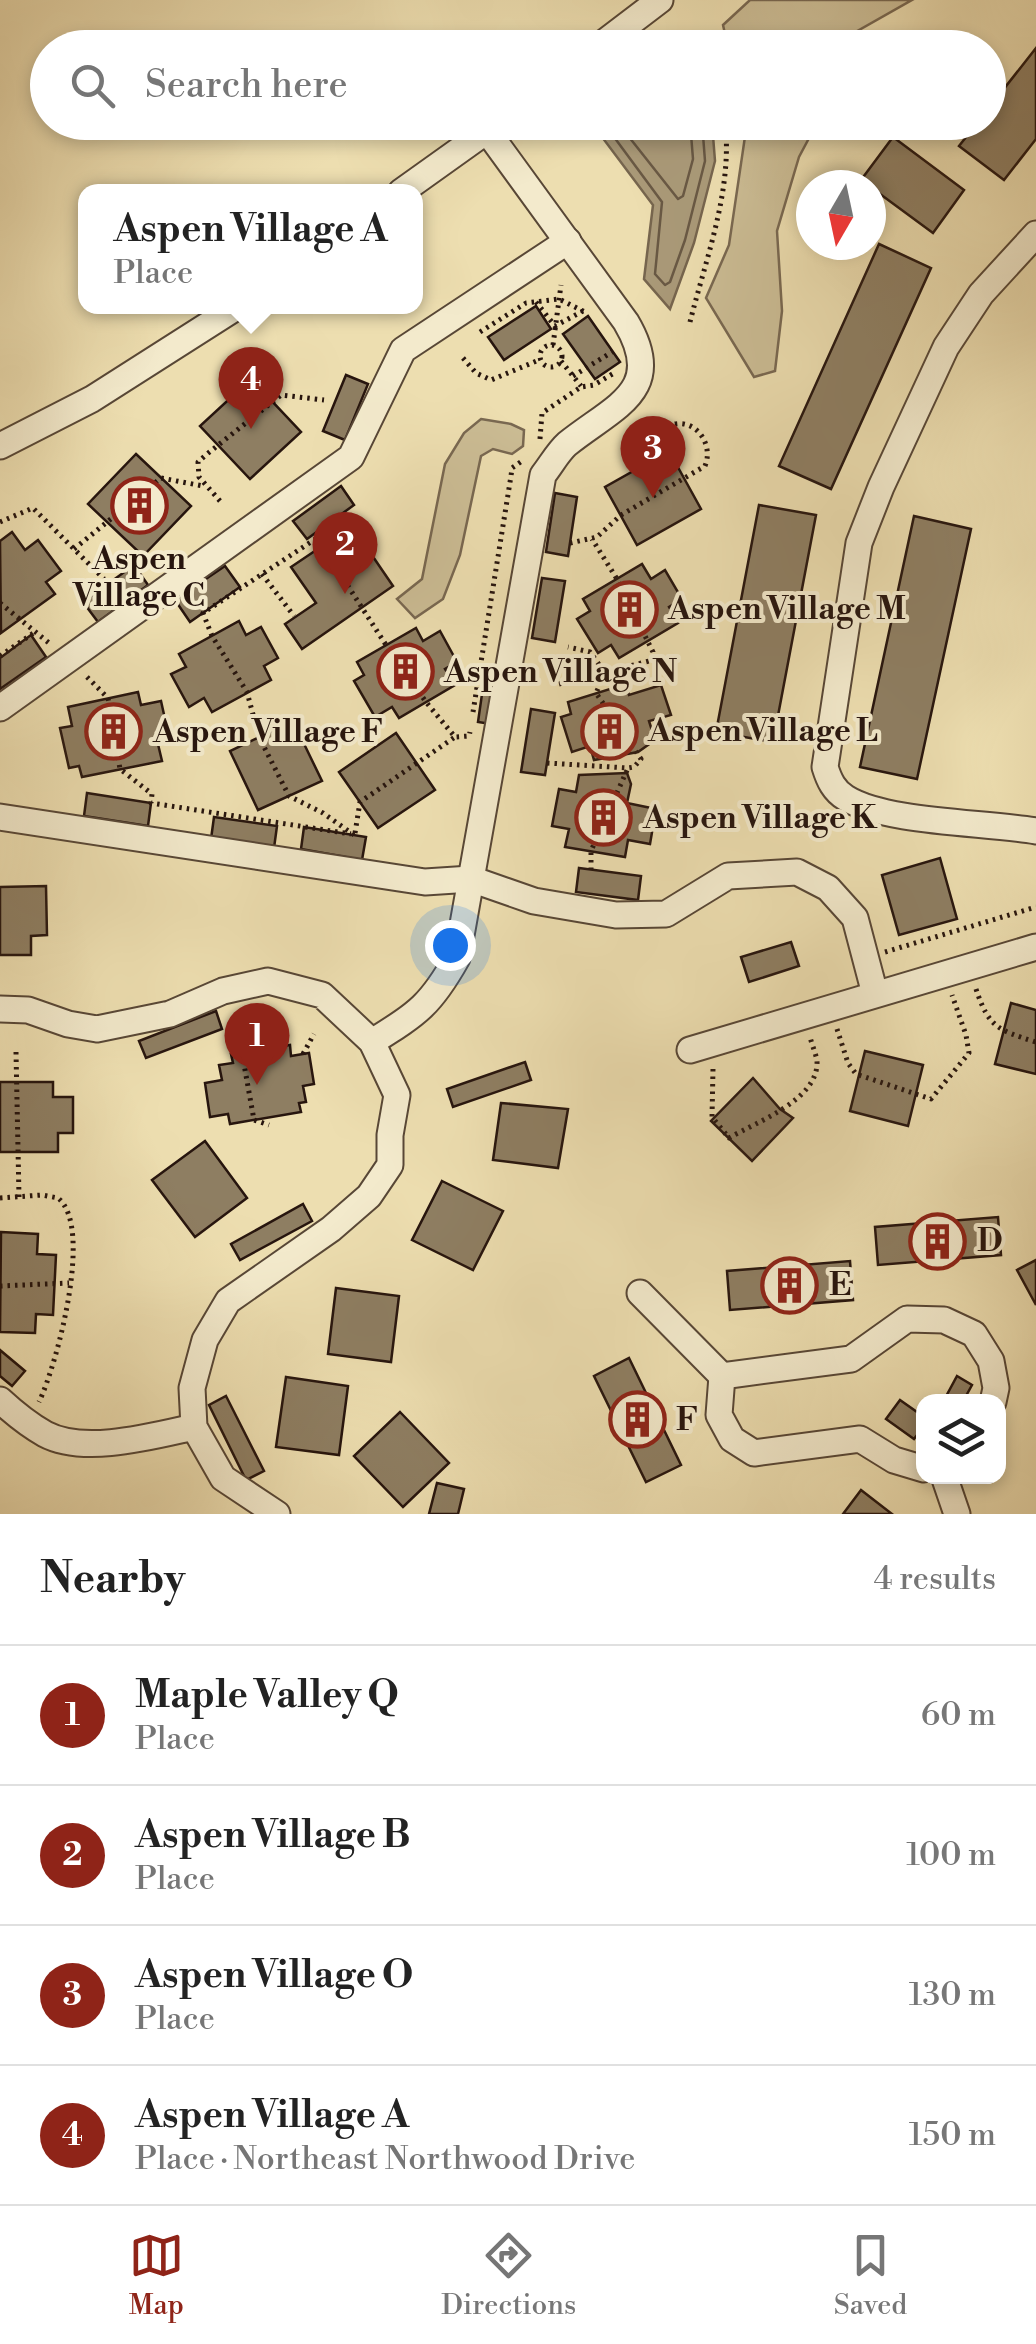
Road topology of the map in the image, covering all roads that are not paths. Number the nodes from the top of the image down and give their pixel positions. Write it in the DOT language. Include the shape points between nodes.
graph roads {
  1 [pos="660,0"];
  2 [pos="621,30"];
  3 [pos="475,140"];
  4 [pos="502,140"];
  5 [pos="413,184"];
  6 [pos="1036,234"];
  7 [pos="568,241"];
  8 [pos="225,314"];
  9 [pos="0,446"];
  10 [pos="0,708"];
  11 [pos="0,816"];
  12 [pos="1036,831"];
  13 [pos="471,880"];
  14 [pos="1036,947"];
  15 [pos="875,994"];
  16 [pos="0,1010"];
  17 [pos="372,1042"];
  18 [pos="702,1046"];
  19 [pos="640,1293"];
  20 [pos="722,1376"];
  21 [pos="995,1394"];
  22 [pos="0,1400"];
  23 [pos="194,1427"];
  24 [pos="916,1467"];
  25 [pos="947,1484"];
  26 [pos="277,1514"];
  27 [pos="958,1514"];
  1 -- 2 [label="street"];
  3 -- 5 [label="street"];
  4 -- 7 [label="street"];
  6 -- 12 [label="street" via="946,347 881,487 859,543 824,767 842,797 871,810"];
  7 -- 10 [label="street" via="402,350 352,457"];
  7 -- 13 [label="street" via="638,341 640,378 623,402 564,446 543,475"];
  8 -- 9 [label="street" via="92,399"];
  11 -- 13 [label="street" via="426,882"];
  13 -- 15 [label="street" via="534,901 616,916 666,914 728,876 796,872 828,888 854,918"];
  13 -- 17 [label="street" via="457,958 437,993"];
  14 -- 15 [label="street"];
  15 -- 18 [label="street"];
  16 -- 17 [label="street" via="28,1010 97,1029 170,1014 222,990 268,981 322,995"];
  17 -- 23 [label="street" via="397,1095 390,1165 369,1196 332,1229 228,1301 205,1340 192,1388"];
  19 -- 20 [label="street"];
  20 -- 21 [label="street" via="851,1359 907,1319 944,1320 974,1334 991,1361"];
  20 -- 24 [label="street" via="719,1415 732,1439 754,1453 860,1439"];
  22 -- 23 [label="street" via="48,1436 85,1443"];
  23 -- 26 [label="street" via="223,1478"];
  25 -- 27 [label="street"];
}
